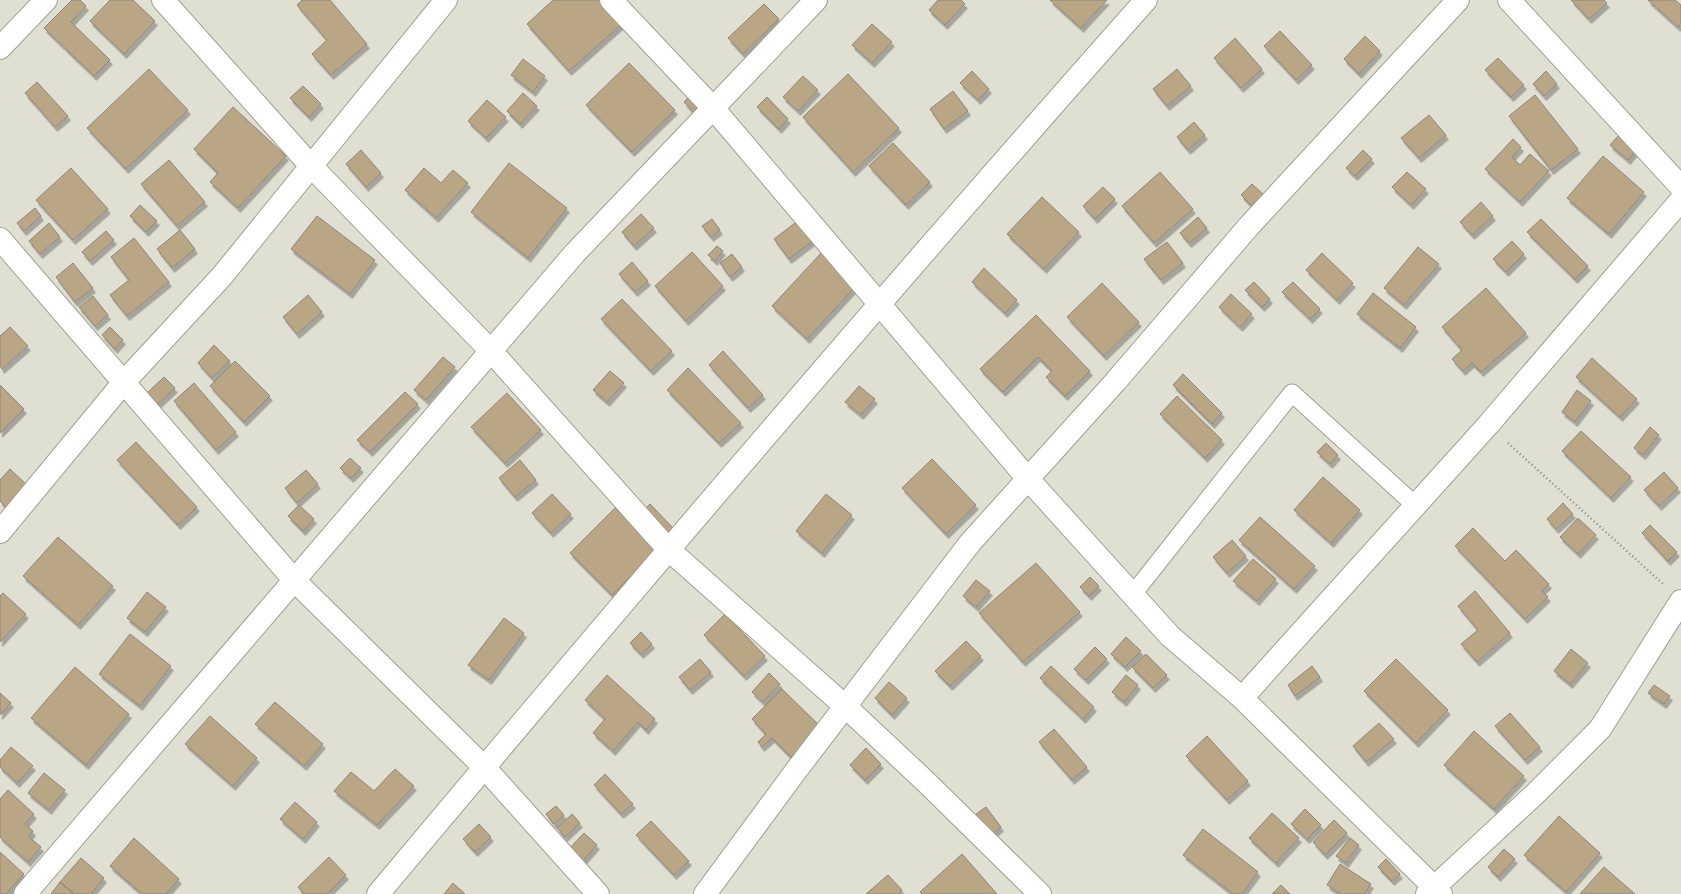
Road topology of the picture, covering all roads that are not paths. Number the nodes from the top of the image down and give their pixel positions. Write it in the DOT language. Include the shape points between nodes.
graph roads {
  1 [pos="46,0"];
  2 [pos="163,0"];
  3 [pos="446,0"];
  4 [pos="611,0"];
  5 [pos="816,0"];
  6 [pos="1146,0"];
  7 [pos="1458,0"];
  8 [pos="1509,0"];
  9 [pos="0,48"];
  10 [pos="713,108"];
  11 [pos="311,166"];
  12 [pos="1681,187"];
  13 [pos="1681,200"];
  14 [pos="0,239"];
  15 [pos="880,304"];
  16 [pos="491,351"];
  17 [pos="124,382"];
  18 [pos="1028,479"];
  19 [pos="1416,506"];
  20 [pos="0,532"];
  21 [pos="668,549"];
  22 [pos="295,581"];
  23 [pos="1132,594"];
  24 [pos="1681,601"];
  25 [pos="1242,698"];
  26 [pos="846,707"];
  27 [pos="484,767"];
  28 [pos="1434,892"];
  29 [pos="25,894"];
  30 [pos="378,894"];
  31 [pos="598,894"];
  32 [pos="705,894"];
  33 [pos="1040,894"];
  1 -- 9 [label="street"];
  2 -- 11 [label="street"];
  3 -- 11 [label="street"];
  4 -- 10 [label="street"];
  5 -- 10 [label="street"];
  6 -- 15 [label="street"];
  7 -- 18 [label="street" via="1249,226"];
  8 -- 12 [label="street"];
  10 -- 15 [label="street"];
  10 -- 16 [label="street" via="575,253"];
  11 -- 16 [label="street"];
  11 -- 17 [label="street" via="222,276"];
  13 -- 19 [label="street"];
  14 -- 17 [label="street"];
  15 -- 18 [label="street"];
  15 -- 21 [label="street"];
  16 -- 21 [label="street"];
  16 -- 22 [label="street"];
  17 -- 20 [label="street"];
  17 -- 22 [label="street"];
  18 -- 23 [label="street"];
  18 -- 26 [label="street" via="970,543"];
  19 -- 23 [label="lane" via="1292,392"];
  19 -- 25 [label="street"];
  21 -- 26 [label="street"];
  21 -- 27 [label="street"];
  22 -- 27 [label="street"];
  22 -- 29 [label="street"];
  23 -- 25 [label="street" via="1170,636"];
  24 -- 28 [label="street" via="1600,728"];
  25 -- 28 [label="street"];
  26 -- 32 [label="street"];
  26 -- 33 [label="street"];
  27 -- 30 [label="street"];
  27 -- 31 [label="street"];
}
